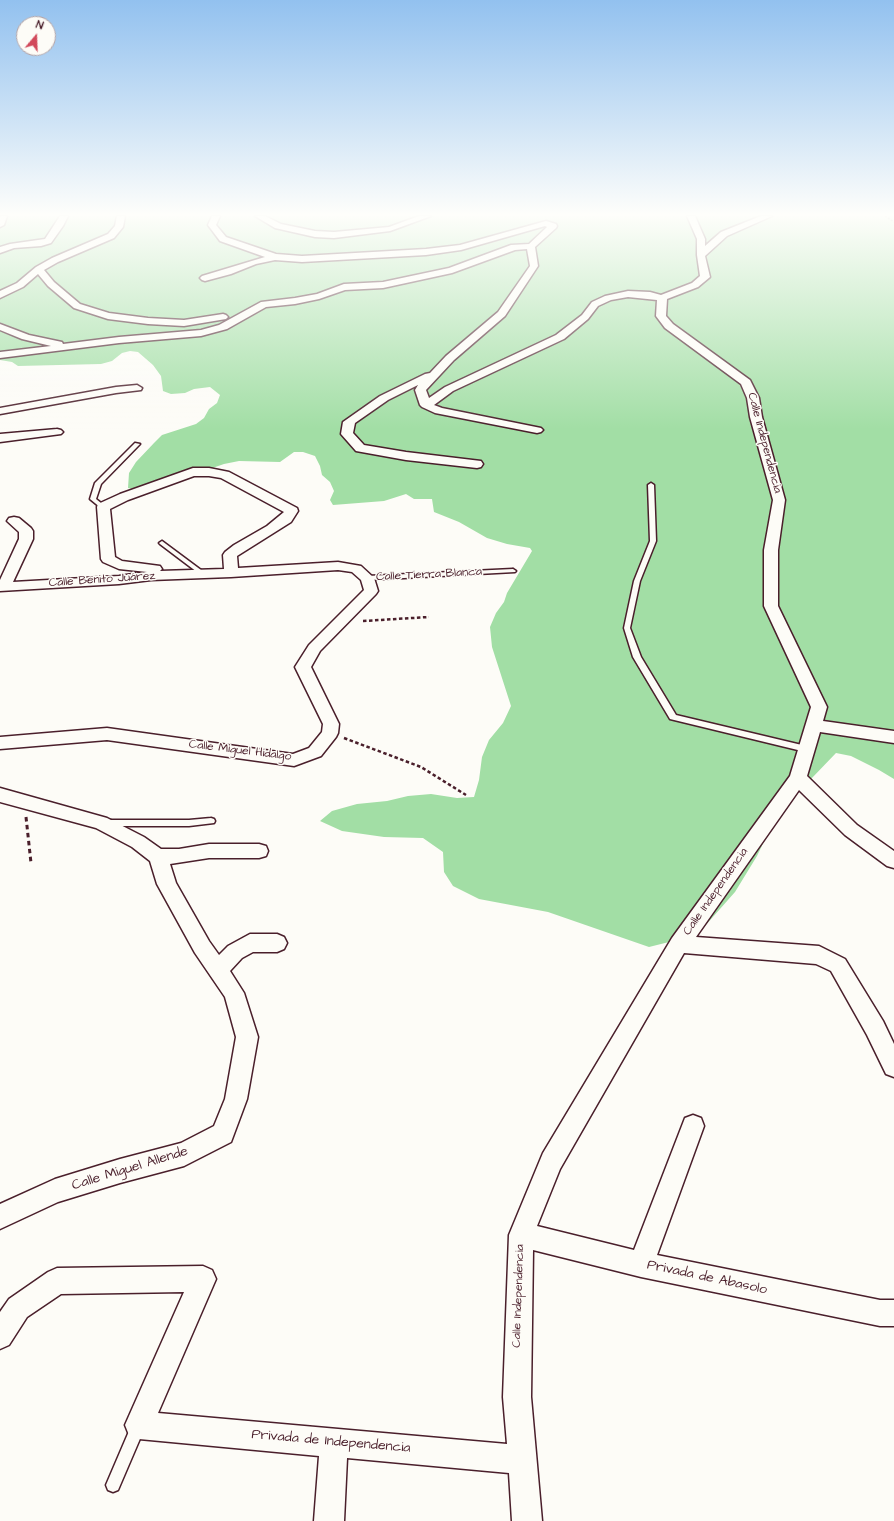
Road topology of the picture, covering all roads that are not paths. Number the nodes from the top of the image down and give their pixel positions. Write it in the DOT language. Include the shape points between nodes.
graph roads {
  1 [pos="16,287"];
  2 [pos="55,287"];
  3 [pos="344,287"];
  4 [pos="520,287"];
  5 [pos="689,287"];
  6 [pos="0,295"];
  7 [pos="662,298"];
  8 [pos="252,310"];
  9 [pos="0,327"];
  10 [pos="72,347"];
  11 [pos="0,355"];
  12 [pos="437,372"];
  13 [pos="137,388"];
  14 [pos="426,405"];
  15 [pos="0,411"];
  16 [pos="537,430"];
  17 [pos="57,432"];
  18 [pos="0,438"];
  19 [pos="137,444"];
  20 [pos="477,464"];
  21 [pos="651,485"];
  22 [pos="103,507"];
  23 [pos="14,520"];
  24 [pos="162,543"];
  25 [pos="514,570"];
  26 [pos="231,573"];
  27 [pos="200,574"];
  28 [pos="367,578"];
  29 [pos="2,587"];
  30 [pos="814,725"];
  31 [pos="894,737"];
  32 [pos="0,743"];
  33 [pos="806,749"];
  34 [pos="798,778"];
  35 [pos="0,795"];
  36 [pos="211,821"];
  37 [pos="101,824"];
  38 [pos="259,851"];
  39 [pos="158,857"];
  40 [pos="894,861"];
  41 [pos="277,943"];
  42 [pos="679,944"];
  43 [pos="218,970"];
  44 [pos="894,1067"];
  45 [pos="693,1126"];
  46 [pos="0,1217"];
  47 [pos="521,1235"];
  48 [pos="641,1264"];
  49 [pos="894,1313"];
  50 [pos="0,1336"];
  51 [pos="139,1424"];
  52 [pos="334,1443"];
  53 [pos="522,1460"];
  54 [pos="112,1485"];
  55 [pos="329,1521"];
  56 [pos="527,1521"];
  1 -- 6 [label="street"];
  2 -- 8 [label="street" via="77,306 108,316 148,321 184,323"];
  3 -- 8 [label="street" via="319,296 264,304"];
  4 -- 12 [label="street" via="502,314"];
  5 -- 7 [label="street"];
  7 -- 14 [label="street" via="628,294 608,298 595,304 585,317 560,337 449,389"];
  7 -- 30 [label="street, Calle Independencia" via="661,316 669,326 746,382 753,398 779,500 771,550 770,606 819,707"];
  8 -- 10 [label="street" via="223,327 201,333"];
  9 -- 10 [label="street" via="26,337"];
  10 -- 11 [label="street"];
  12 -- 14 [label="street" via="420,390"];
  12 -- 20 [label="street" via="384,398 349,422 347,434 360,448"];
  13 -- 15 [label="street"];
  14 -- 16 [label="street" via="439,411"];
  17 -- 18 [label="street"];
  19 -- 22 [label="lane" via="98,483 93,499"];
  21 -- 33 [label="lane" via="652,542 637,581 627,628 641,663 673,717"];
  22 -- 26 [label="street" via="124,497 198,472 225,475 292,511 286,519 238,548 230,556"];
  22 -- 27 [label="street" via="108,559 119,565"];
  23 -- 29 [label="street" via="26,532 26,539"];
  24 -- 27 [label="lane"];
  25 -- 28 [label="lane, Calle Tierra Blanca"];
  26 -- 27 [label="street, Calle Tierra Blanca"];
  26 -- 28 [label="street, Calle Tierra Blanca" via="338,566 356,569"];
  27 -- 29 [label="street, Calle Benito Juárez"];
  28 -- 32 [label="street, Calle Miguel Hidalgo" via="372,591 314,648 303,667 331,724 330,733 315,752 294,760 107,734"];
  30 -- 31 [label="street"];
  30 -- 33 [label="street, Calle Independencia"];
  33 -- 34 [label="street, Calle Independencia"];
  34 -- 40 [label="street" via="851,830"];
  34 -- 42 [label="street, Calle Independencia"];
  35 -- 37 [label="street"];
  36 -- 37 [label="lane"];
  37 -- 39 [label="street" via="138,842"];
  38 -- 39 [label="street" via="209,851"];
  39 -- 43 [label="street, Calle Miguel Allende" via="168,884 202,947"];
  41 -- 43 [label="street" via="250,943 234,952"];
  42 -- 44 [label="street" via="819,954 838,965"];
  42 -- 47 [label="street, Calle Independencia" via="551,1162"];
  43 -- 46 [label="street, Calle Miguel Allende" via="234,993 247,1037 236,1099 223,1134 184,1154 55,1191"];
  45 -- 48 [label="street"];
  47 -- 48 [label="street, Privada de Abasolo"];
  47 -- 53 [label="street, Calle Independencia" via="516,1397"];
  48 -- 49 [label="street, Privada de Abasolo" via="880,1313"];
  50 -- 51 [label="street" via="18,1308 57,1281 203,1279"];
  51 -- 52 [label="street, Privada de Independencia"];
  51 -- 54 [label="lane"];
  52 -- 53 [label="street, Privada de Independencia"];
  52 -- 55 [label="street"];
  53 -- 56 [label="street, Calle Independencia"];
}
